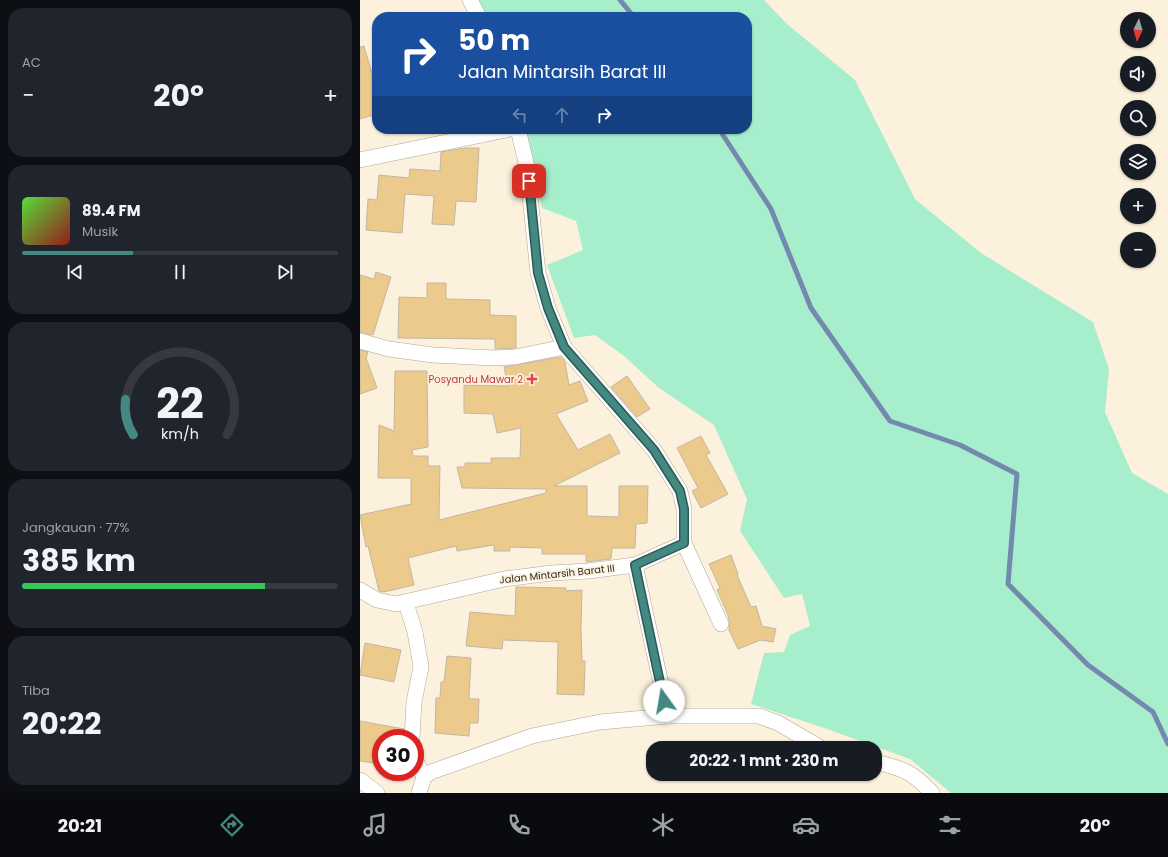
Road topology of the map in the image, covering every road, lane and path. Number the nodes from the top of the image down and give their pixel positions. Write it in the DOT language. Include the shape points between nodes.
graph roads {
  1 [pos="470,0"];
  2 [pos="476,12"];
  3 [pos="486,134"];
  4 [pos="519,134"];
  5 [pos="360,160"];
  6 [pos="360,341"];
  7 [pos="564,347"];
  8 [pos="684,543"];
  9 [pos="635,565"];
  10 [pos="360,590"];
  11 [pos="406,603"];
  12 [pos="721,624"];
  13 [pos="668,716"];
  14 [pos="412,729"];
  15 [pos="809,741"];
  16 [pos="882,764"];
  17 [pos="424,777"];
  18 [pos="360,780"];
  19 [pos="423,781"];
  20 [pos="377,793"];
  21 [pos="419,793"];
  22 [pos="932,793"];
  1 -- 2 [label="street"];
  3 -- 5 [label="street"];
  4 -- 7 [label="street" via="527,167 538,273 548,308"];
  6 -- 7 [label="street" via="389,349 433,355 494,358 515,357"];
  7 -- 8 [label="street" via="654,450 680,491 684,509"];
  8 -- 9 [label="street, Jalan Mintarsih Barat III"];
  8 -- 12 [label="street"];
  9 -- 11 [label="street, Jalan Mintarsih Barat III" via="504,579"];
  9 -- 13 [label="street"];
  10 -- 11 [label="street, Jalan Mintarsih Barat III" via="388,604"];
  11 -- 14 [label="street" via="415,632 421,667 413,709"];
  13 -- 15 [label="street" via="759,716 778,723"];
  13 -- 17 [label="street" via="600,722 532,736 431,772"];
  16 -- 22 [label="street" via="908,771"];
  18 -- 20 [label="street"];
  19 -- 21 [label="street"];
}
